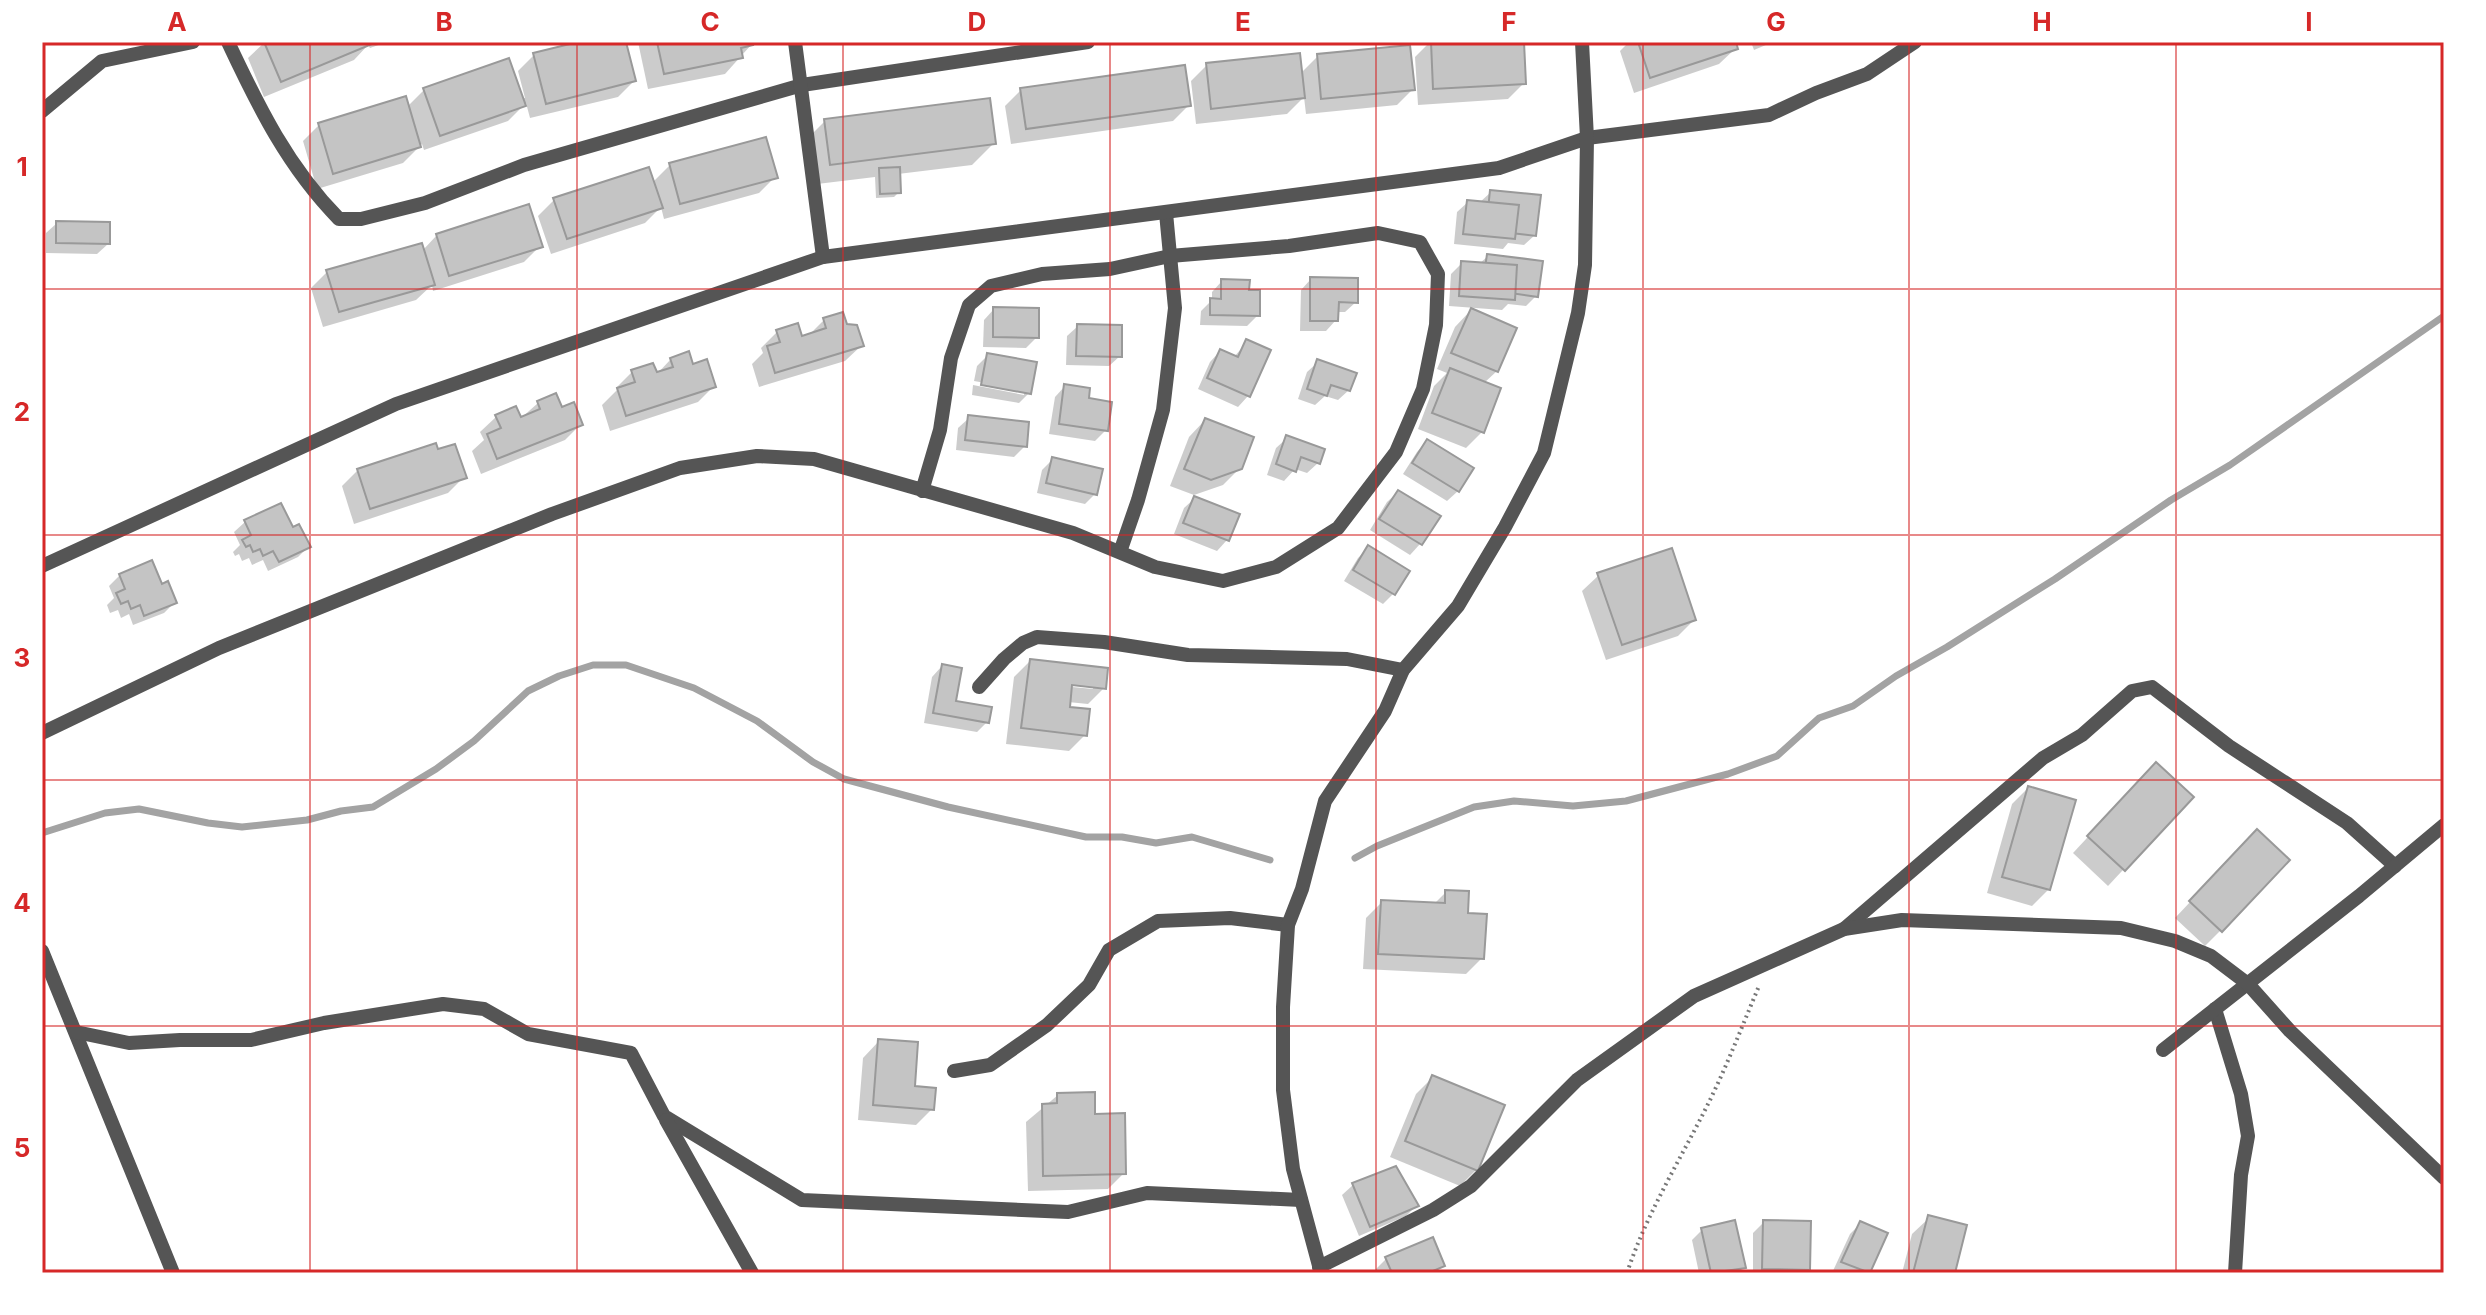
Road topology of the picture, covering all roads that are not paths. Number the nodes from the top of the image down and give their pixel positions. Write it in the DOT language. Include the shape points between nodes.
graph roads {
  1 [pos="193,42"];
  2 [pos="228,42"];
  3 [pos="795,42"];
  4 [pos="1088,42"];
  5 [pos="1582,42"];
  6 [pos="1915,42"];
  7 [pos="802,85"];
  8 [pos="42,111"];
  9 [pos="1587,138"];
  10 [pos="1166,213"];
  11 [pos="1170,256"];
  12 [pos="823,257"];
  13 [pos="922,491"];
  14 [pos="1120,552"];
  15 [pos="42,566"];
  16 [pos="1403,670"];
  17 [pos="979,687"];
  18 [pos="42,733"];
  19 [pos="2444,825"];
  20 [pos="2395,866"];
  21 [pos="1288,925"];
  22 [pos="1844,929"];
  23 [pos="42,951"];
  24 [pos="2248,984"];
  25 [pos="2215,1009"];
  26 [pos="76,1032"];
  27 [pos="2163,1050"];
  28 [pos="954,1071"];
  29 [pos="664,1116"];
  30 [pos="2444,1178"];
  31 [pos="1301,1200"];
  32 [pos="1320,1270"];
  33 [pos="173,1273"];
  34 [pos="752,1273"];
  35 [pos="2235,1273"];
  1 -- 8 [label="lane" via="102,61"];
  2 -- 7 [label="lane" via="260,111 310,190 339,219 361,219 425,203 524,165"];
  3 -- 7 [label="lane"];
  4 -- 7 [label="lane"];
  5 -- 9 [label="lane"];
  6 -- 9 [label="lane" via="1867,74 1769,115"];
  7 -- 12 [label="lane"];
  9 -- 10 [label="lane" via="1499,168"];
  9 -- 16 [label="lane" via="1585,265 1544,453 1458,606"];
  10 -- 11 [label="lane"];
  10 -- 12 [label="lane"];
  11 -- 13 [label="lane" via="1003,283 991,286 969,305 951,358 940,430"];
  11 -- 14 [label="lane" via="1175,308 1163,410"];
  11 -- 14 [label="lane" via="1378,233 1420,242 1438,274 1436,325 1423,389 1396,452 1338,528 1276,567 1223,581 1155,567"];
  12 -- 15 [label="lane" via="396,404"];
  13 -- 14 [label="lane" via="1073,533"];
  13 -- 18 [label="lane" via="814,459 757,456 680,468 219,648"];
  16 -- 17 [label="lane" via="1347,659 1188,655 1037,637 1004,659"];
  16 -- 21 [label="lane" via="1385,711 1325,801"];
  19 -- 20 [label="lane"];
  20 -- 22 [label="lane" via="2347,823 2229,746 2152,687 2132,691 2082,735 2043,758"];
  20 -- 24 [label="lane"];
  21 -- 28 [label="lane" via="1230,918 1158,921 1109,950 1089,985 1047,1025 990,1065"];
  21 -- 31 [label="lane" via="1283,1090"];
  22 -- 24 [label="lane" via="1902,920 2121,928 2211,956"];
  22 -- 32 [label="lane" via="1694,996 1577,1080 1471,1186"];
  23 -- 26 [label="lane"];
  24 -- 25 [label="lane"];
  24 -- 30 [label="lane"];
  25 -- 27 [label="lane"];
  25 -- 35 [label="lane" via="2248,1136"];
  26 -- 29 [label="lane" via="129,1043 251,1040 443,1004 484,1009 528,1034 631,1053"];
  26 -- 33 [label="lane"];
  29 -- 31 [label="lane" via="802,1200 1068,1212 1147,1193"];
  29 -- 34 [label="lane"];
  31 -- 32 [label="lane"];
}
